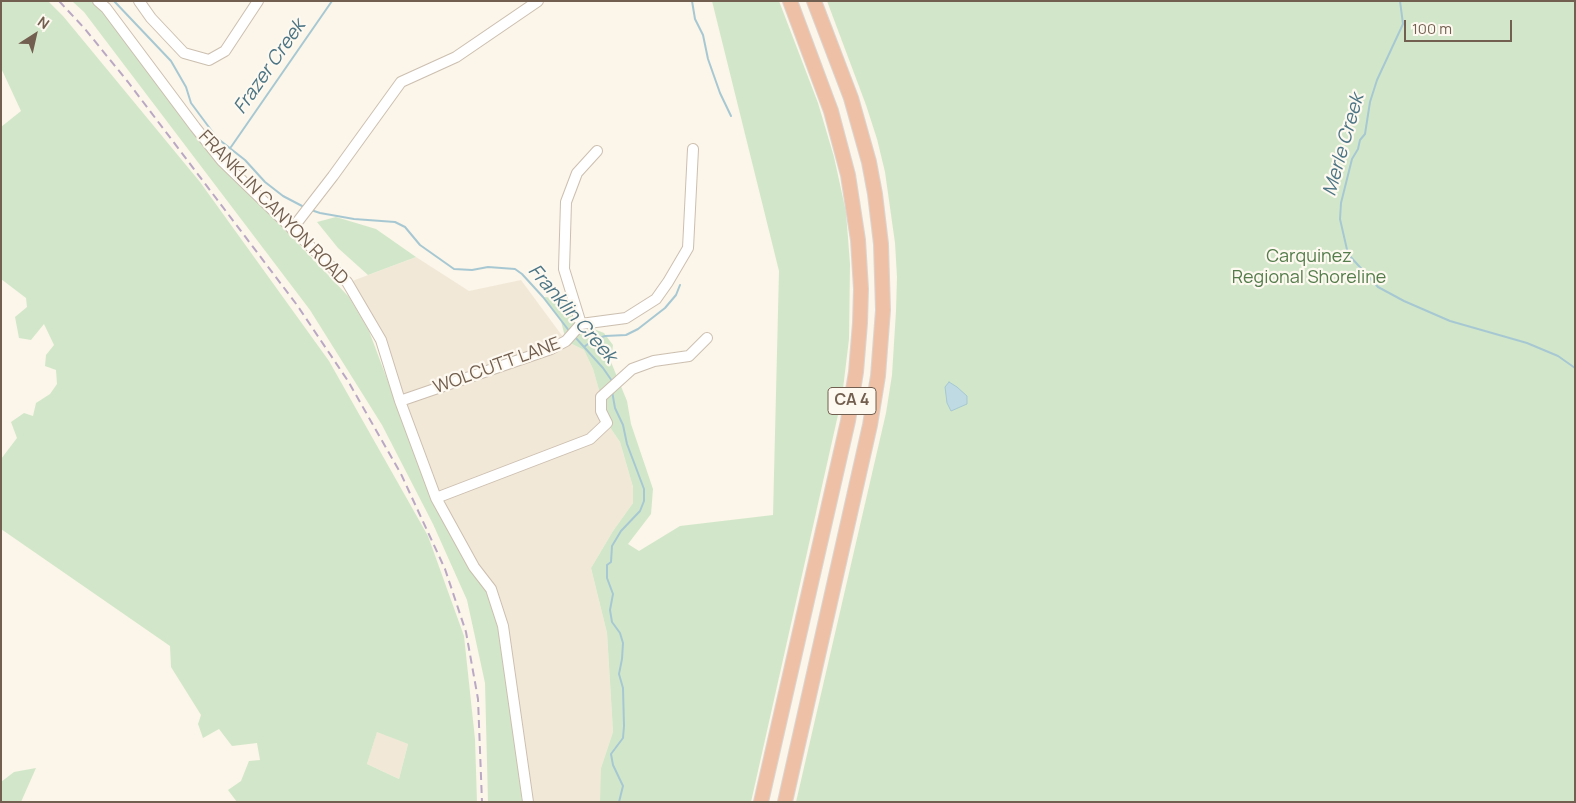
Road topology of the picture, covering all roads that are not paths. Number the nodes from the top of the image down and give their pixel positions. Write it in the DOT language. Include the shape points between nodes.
graph roads {
  1 [pos="98,1"];
  2 [pos="139,1"];
  3 [pos="258,1"];
  4 [pos="538,1"];
  5 [pos="790,1"];
  6 [pos="814,1"];
  7 [pos="693,149"];
  8 [pos="597,151"];
  9 [pos="292,230"];
  10 [pos="582,324"];
  11 [pos="707,338"];
  12 [pos="400,401"];
  13 [pos="436,498"];
  14 [pos="528,802"];
  15 [pos="762,802"];
  16 [pos="785,802"];
  1 -- 9 [label="street, FRANKLIN CANYON ROAD" via="222,161"];
  2 -- 3 [label="street" via="184,54 208,60 225,51"];
  4 -- 9 [label="street" via="456,57 401,82"];
  5 -- 15 [label="highway, CA 4" via="828,103 844,158 858,240 860,322 848,421"];
  6 -- 16 [label="highway, CA 4" via="851,98 869,162 881,244 883,326 870,425"];
  7 -- 10 [label="street" via="688,248 668,282 656,299 626,318"];
  8 -- 10 [label="street" via="577,172 566,202 564,269"];
  9 -- 12 [label="street, FRANKLIN CANYON ROAD" via="347,282 381,340"];
  10 -- 12 [label="street, WOLCUTT LANE" via="566,341 551,349"];
  11 -- 13 [label="street" via="689,356 654,361 632,369 618,381 602,397 601,411 607,423 590,439"];
  12 -- 13 [label="street, FRANKLIN CANYON ROAD"];
  13 -- 14 [label="street, FRANKLIN CANYON ROAD" via="474,567 491,590 503,626"];
}
